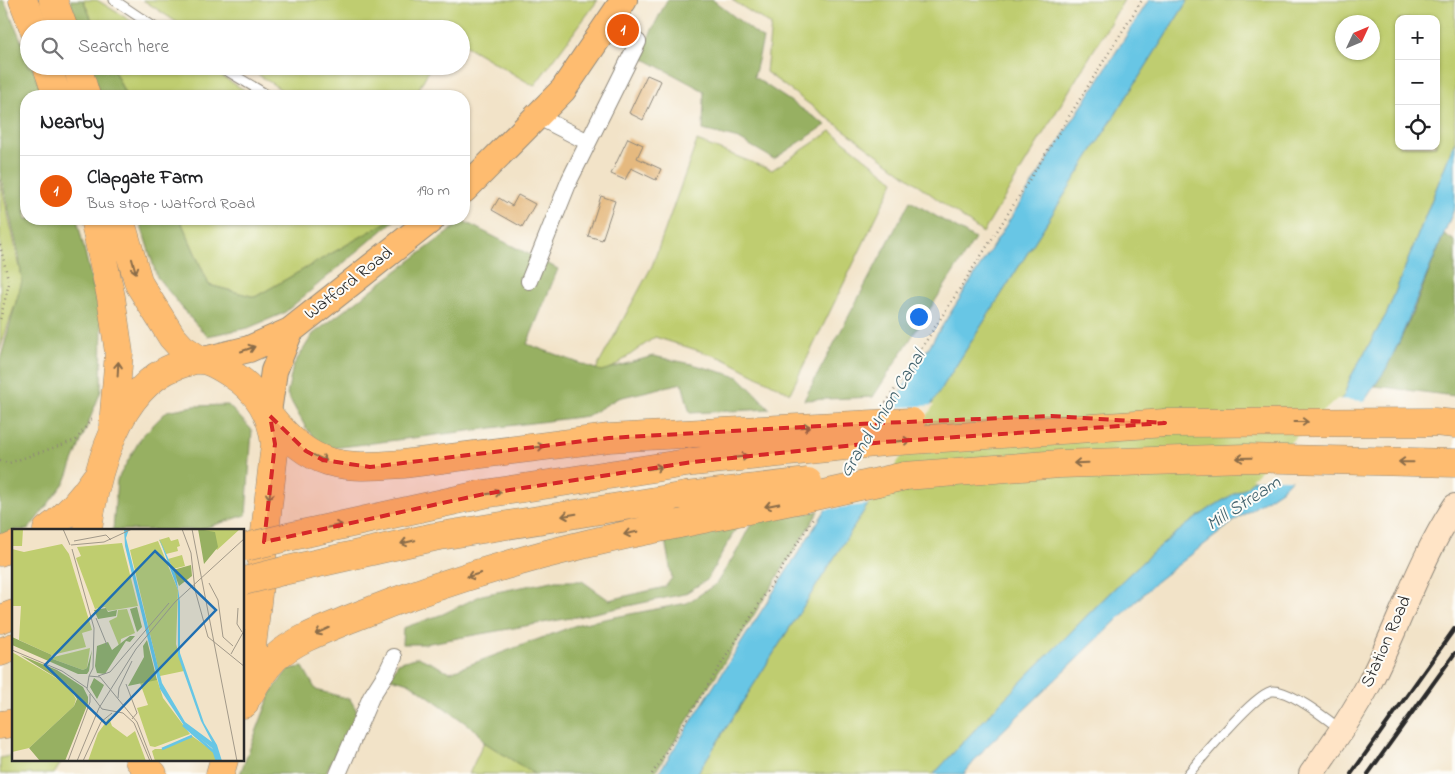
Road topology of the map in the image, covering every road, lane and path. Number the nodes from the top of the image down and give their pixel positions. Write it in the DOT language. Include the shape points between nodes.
graph roads {
  1 [pos="23,0"];
  2 [pos="53,0"];
  3 [pos="114,0"];
  4 [pos="624,0"];
  5 [pos="1142,0"];
  6 [pos="31,20"];
  7 [pos="61,20"];
  8 [pos="144,20"];
  9 [pos="638,42"];
  10 [pos="50,75"];
  11 [pos="80,75"];
  12 [pos="234,75"];
  13 [pos="55,90"];
  14 [pos="84,90"];
  15 [pos="258,90"];
  16 [pos="537,116"];
  17 [pos="588,142"];
  18 [pos="470,184"];
  19 [pos="95,225"];
  20 [pos="122,225"];
  21 [pos="424,225"];
  22 [pos="0,245"];
  23 [pos="529,281"];
  24 [pos="0,320"];
  25 [pos="290,331"];
  26 [pos="202,360"];
  27 [pos="883,408"];
  28 [pos="269,414"];
  29 [pos="1165,423"];
  30 [pos="1455,424"];
  31 [pos="112,435"];
  32 [pos="76,440"];
  33 [pos="0,461"];
  34 [pos="1455,463"];
  35 [pos="98,476"];
  36 [pos="905,476"];
  37 [pos="1455,506"];
  38 [pos="816,513"];
  39 [pos="48,529"];
  40 [pos="88,529"];
  41 [pos="12,547"];
  42 [pos="245,547"];
  43 [pos="0,552"];
  44 [pos="245,581"];
  45 [pos="12,615"];
  46 [pos="0,619"];
  47 [pos="12,648"];
  48 [pos="0,652"];
  49 [pos="394,657"];
  50 [pos="245,701"];
  51 [pos="1342,730"];
  52 [pos="141,762"];
  53 [pos="153,774"];
  54 [pos="338,774"];
  55 [pos="652,774"];
  56 [pos="1188,774"];
  57 [pos="1311,774"];
  1 -- 6 [label="highway"];
  2 -- 7 [label="highway"];
  3 -- 8 [label="lane"];
  4 -- 16 [label="main road" via="563,90"];
  5 -- 27 [label="path"];
  9 -- 17 [label="street"];
  10 -- 13 [label="highway"];
  11 -- 14 [label="highway"];
  12 -- 15 [label="lane"];
  16 -- 17 [label="street"];
  16 -- 18 [label="main road"];
  17 -- 23 [label="street"];
  31 -- 19 [label="highway, one-way" via="119,353"];
  20 -- 26 [label="highway, one-way" via="139,284 172,336 182,348"];
  21 -- 25 [label="main road, Watford Road"];
  22 -- 24 [label="path" via="9,283"];
  26 -- 25 [label="main road, Watford Road, one-way" via="249,349"];
  25 -- 28 [label="main road, Watford Road" via="274,371"];
  26 -- 28 [label="highway" via="240,379"];
  26 -- 31 [label="highway" via="165,370 150,381 134,398"];
  28 -- 29 [label="highway, one-way, bridge" via="282,432 323,460 344,466 370,467 609,438 856,424 1051,416"];
  28 -- 50 [label="highway, one-way" via="275,444"];
  29 -- 30 [label="highway, one-way"];
  42 -- 29 [label="highway, one-way, bridge" via="484,494 693,462 884,442"];
  31 -- 35 [label="highway"];
  32 -- 33 [label="path" via="8,463"];
  34 -- 36 [label="highway, one-way" via="1245,458 1060,464"];
  35 -- 39 [label="highway" via="81,500"];
  35 -- 40 [label="highway"];
  36 -- 44 [label="highway, one-way, bridge" via="793,483 686,496 434,537"];
  36 -- 50 [label="highway, one-way, bridge" via="600,540 471,576 380,606 289,648 275,658"];
  37 -- 51 [label="street, Station Road" via="1428,552 1369,684"];
  38 -- 55 [label="path"];
  41 -- 43 [label="highway"];
  45 -- 46 [label="highway"];
  47 -- 48 [label="highway"];
  49 -- 54 [label="street" via="370,697"];
  51 -- 56 [label="lane" via="1302,702 1274,690 1266,692"];
  51 -- 57 [label="street, Station Road"];
  52 -- 53 [label="highway"];
}
